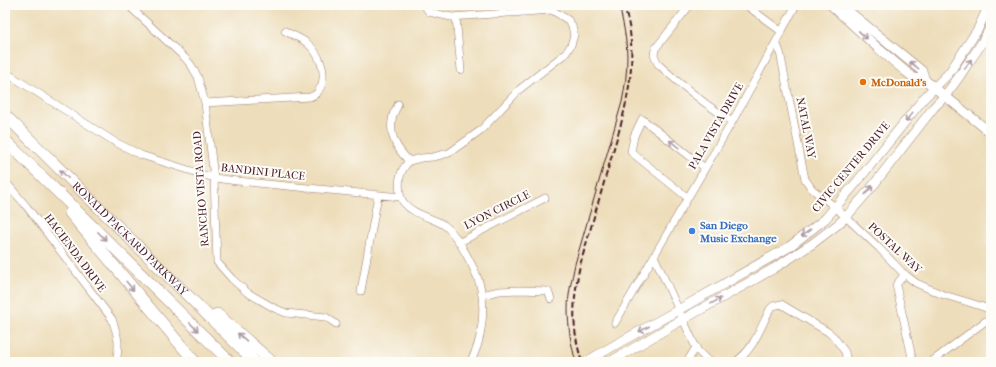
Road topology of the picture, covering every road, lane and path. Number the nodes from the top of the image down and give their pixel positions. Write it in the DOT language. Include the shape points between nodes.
graph roads {
  1 [pos="128,5"];
  2 [pos="424,5"];
  3 [pos="690,5"];
  4 [pos="746,5"];
  5 [pos="796,5"];
  6 [pos="831,5"];
  7 [pos="840,5"];
  8 [pos="989,5"];
  9 [pos="456,17"];
  10 [pos="991,26"];
  11 [pos="285,31"];
  12 [pos="782,32"];
  13 [pos="776,42"];
  14 [pos="461,70"];
  15 [pos="5,72"];
  16 [pos="925,80"];
  17 [pos="934,87"];
  18 [pos="945,96"];
  19 [pos="205,104"];
  20 [pos="398,104"];
  21 [pos="5,115"];
  22 [pos="732,122"];
  23 [pos="991,133"];
  24 [pos="5,140"];
  25 [pos="409,161"];
  26 [pos="705,168"];
  27 [pos="34,169"];
  28 [pos="214,178"];
  29 [pos="5,181"];
  30 [pos="13,191"];
  31 [pos="5,195"];
  32 [pos="378,195"];
  33 [pos="401,197"];
  34 [pos="545,198"];
  35 [pos="688,198"];
  36 [pos="835,207"];
  37 [pos="846,217"];
  38 [pos="460,242"];
  39 [pos="142,250"];
  40 [pos="654,256"];
  41 [pos="905,274"];
  42 [pos="361,291"];
  43 [pos="482,295"];
  44 [pos="552,298"];
  45 [pos="678,310"];
  46 [pos="991,311"];
  47 [pos="991,317"];
  48 [pos="682,320"];
  49 [pos="615,323"];
  50 [pos="336,324"];
  51 [pos="696,347"];
  52 [pos="116,362"];
  53 [pos="195,362"];
  54 [pos="230,362"];
  55 [pos="255,362"];
  56 [pos="272,362"];
  57 [pos="470,362"];
  58 [pos="586,362"];
  59 [pos="610,362"];
  60 [pos="687,362"];
  61 [pos="713,362"];
  62 [pos="736,362"];
  63 [pos="847,362"];
  64 [pos="913,362"];
  65 [pos="931,362"];
  1 -- 19 [label="street, RANCHO VISTA ROAD" via="191,65 198,77"];
  2 -- 9 [label="street" via="429,12"];
  3 -- 22 [label="street" via="655,49 654,55 658,64 677,81"];
  4 -- 12 [label="street"];
  5 -- 12 [label="street, PALA VISTA DRIVE"];
  6 -- 16 [label="main road, one-way" via="905,71 914,78"];
  16 -- 7 [label="main road, one-way" via="922,71"];
  8 -- 17 [label="main road, CIVIC CENTER DRIVE" via="978,29 950,73"];
  9 -- 14 [label="street"];
  9 -- 25 [label="street" via="552,10 568,20 574,35 566,53 520,89 482,130 449,153"];
  18 -- 10 [label="main road, one-way"];
  11 -- 19 [label="street" via="307,43 317,54 324,78 314,96"];
  12 -- 13 [label="street, PALA VISTA DRIVE"];
  13 -- 22 [label="street, PALA VISTA DRIVE"];
  13 -- 36 [label="street, NATAL WAY" via="805,179 812,189"];
  15 -- 28 [label="street, BANDINI PLACE" via="115,142 141,155"];
  16 -- 17 [label="main road"];
  17 -- 18 [label="main road"];
  17 -- 36 [label="main road, CIVIC CENTER DRIVE, one-way"];
  18 -- 23 [label="main road"];
  37 -- 18 [label="main road, one-way"];
  19 -- 28 [label="street, RANCHO VISTA ROAD"];
  20 -- 25 [label="street" via="393,115 394,142"];
  39 -- 21 [label="highway, RONALD PACKARD PARKWAY, one-way"];
  22 -- 26 [label="street, PALA VISTA DRIVE"];
  24 -- 27 [label="highway, RONALD PACKARD PARKWAY"];
  25 -- 33 [label="street" via="401,173"];
  26 -- 35 [label="street, PALA VISTA DRIVE"];
  26 -- 35 [label="street, one-way" via="642,119 634,136 631,152"];
  27 -- 53 [label="highway, one-way"];
  27 -- 54 [label="highway, RONALD PACKARD PARKWAY, one-way"];
  28 -- 32 [label="street, BANDINI PLACE"];
  28 -- 50 [label="street, RANCHO VISTA ROAD" via="217,262 248,293 274,308 286,313 326,317"];
  29 -- 30 [label="street, HACIENDA DRIVE"];
  30 -- 31 [label="street"];
  30 -- 52 [label="street, HACIENDA DRIVE" via="112,319 119,343"];
  32 -- 33 [label="street, BANDINI PLACE"];
  32 -- 42 [label="street"];
  33 -- 38 [label="street" via="411,210 445,226"];
  34 -- 38 [label="street, LYON CIRCLE"];
  35 -- 40 [label="street, PALA VISTA DRIVE"];
  36 -- 37 [label="street, POSTAL WAY"];
  36 -- 45 [label="main road, CIVIC CENTER DRIVE, one-way" via="825,219 789,247"];
  37 -- 41 [label="street, POSTAL WAY"];
  48 -- 37 [label="main road, one-way" via="773,269 812,244"];
  38 -- 43 [label="street" via="475,270"];
  39 -- 55 [label="highway, RONALD PACKARD PARKWAY"];
  56 -- 39 [label="highway, one-way"];
  40 -- 45 [label="street"];
  40 -- 49 [label="street, PALA VISTA DRIVE"];
  41 -- 46 [label="street, POSTAL WAY" via="916,283 934,291"];
  41 -- 64 [label="street" via="896,285"];
  43 -- 44 [label="street" via="499,291 548,290"];
  43 -- 57 [label="street" via="479,343"];
  45 -- 48 [label="street"];
  45 -- 58 [label="main road, CIVIC CENTER DRIVE, one-way"];
  47 -- 65 [label="street"];
  48 -- 51 [label="street"];
  48 -- 59 [label="main road"];
  51 -- 60 [label="street"];
  51 -- 61 [label="street" via="708,361"];
  62 -- 63 [label="street" via="750,347 770,309 781,304 834,337 845,352"];
}
